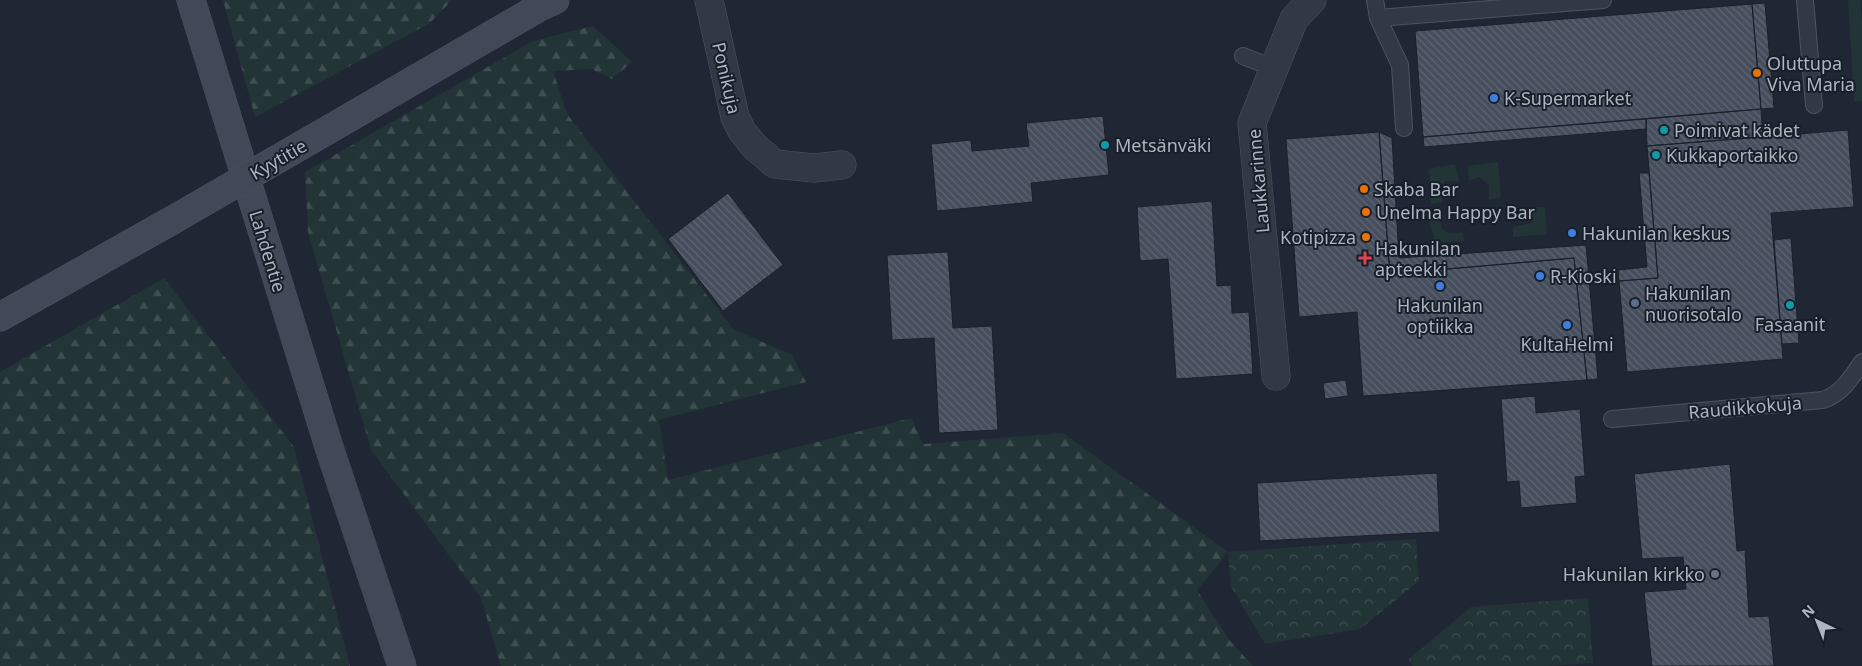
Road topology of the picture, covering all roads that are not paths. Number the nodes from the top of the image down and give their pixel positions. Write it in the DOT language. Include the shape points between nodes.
graph roads {
  1 [pos="191,0"];
  2 [pos="555,0"];
  3 [pos="709,0"];
  4 [pos="1312,0"];
  5 [pos="1375,0"];
  6 [pos="1603,0"];
  7 [pos="1805,0"];
  8 [pos="1378,18"];
  9 [pos="1243,56"];
  10 [pos="1273,68"];
  11 [pos="1814,105"];
  12 [pos="1404,128"];
  13 [pos="842,165"];
  14 [pos="0,318"];
  15 [pos="1862,362"];
  16 [pos="1276,376"];
  17 [pos="1612,419"];
  18 [pos="328,444"];
  19 [pos="383,666"];
  20 [pos="402,666"];
  1 -- 18 [label="main road, Lahdentie"];
  2 -- 14 [label="main road, Kyytitie, bridge"];
  3 -- 13 [label="street, Ponikuja" via="735,117 748,138 776,164 814,168"];
  4 -- 10 [label="street, Laukkarinne" via="1294,19"];
  5 -- 8 [label="lane"];
  6 -- 8 [label="lane"];
  7 -- 11 [label="lane"];
  8 -- 12 [label="lane" via="1400,65"];
  9 -- 10 [label="lane"];
  10 -- 16 [label="street, Laukkarinne" via="1252,123"];
  15 -- 17 [label="lane, Raudikkokuja" via="1843,389 1823,400"];
  18 -- 19 [label="main road, Lahdentie"];
  18 -- 20 [label="main road, Lahdentie"];
}
